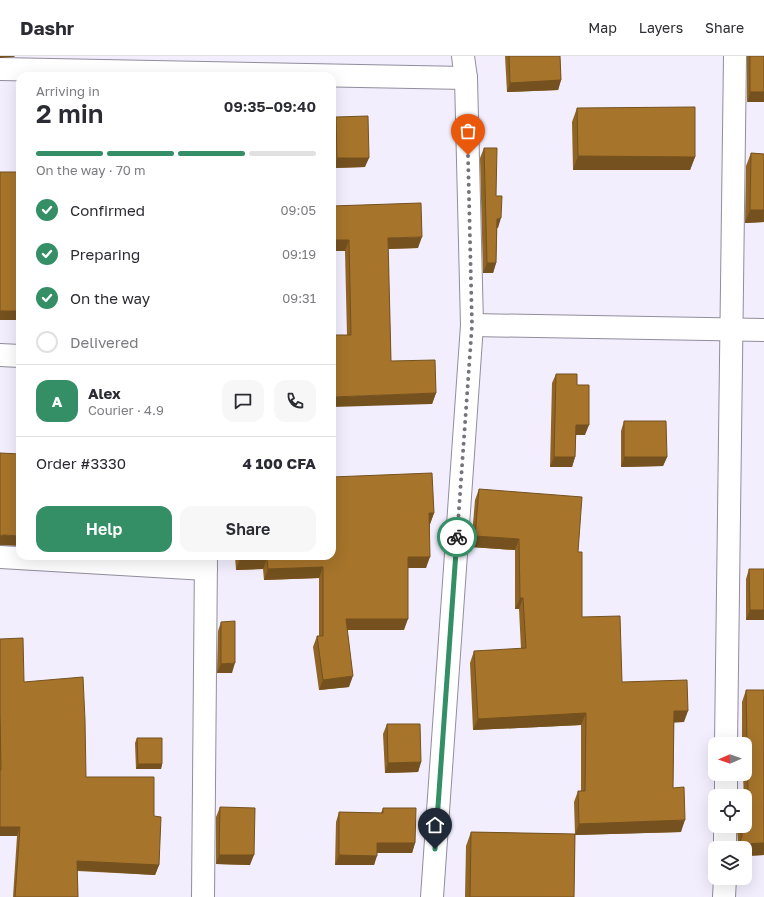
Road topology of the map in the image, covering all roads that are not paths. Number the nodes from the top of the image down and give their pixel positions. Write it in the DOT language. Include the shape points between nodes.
graph roads {
  1 [pos="463,56"];
  2 [pos="735,56"];
  3 [pos="93,64"];
  4 [pos="0,69"];
  5 [pos="177,72"];
  6 [pos="336,76"];
  7 [pos="466,78"];
  8 [pos="472,325"];
  9 [pos="732,330"];
  10 [pos="764,330"];
  11 [pos="0,355"];
  12 [pos="16,356"];
  13 [pos="0,557"];
  14 [pos="16,557"];
  15 [pos="103,560"];
  16 [pos="206,563"];
  17 [pos="726,737"];
  18 [pos="725,885"];
  19 [pos="203,897"];
  20 [pos="432,897"];
  21 [pos="724,897"];
  1 -- 7 [label="street"];
  2 -- 9 [label="street"];
  3 -- 4 [label="street"];
  3 -- 5 [label="street"];
  6 -- 7 [label="street"];
  7 -- 8 [label="street"];
  8 -- 9 [label="street"];
  8 -- 20 [label="street"];
  9 -- 10 [label="street"];
  9 -- 17 [label="street"];
  11 -- 12 [label="street"];
  13 -- 14 [label="street"];
  15 -- 16 [label="street"];
  16 -- 19 [label="street"];
  18 -- 21 [label="street"];
}
